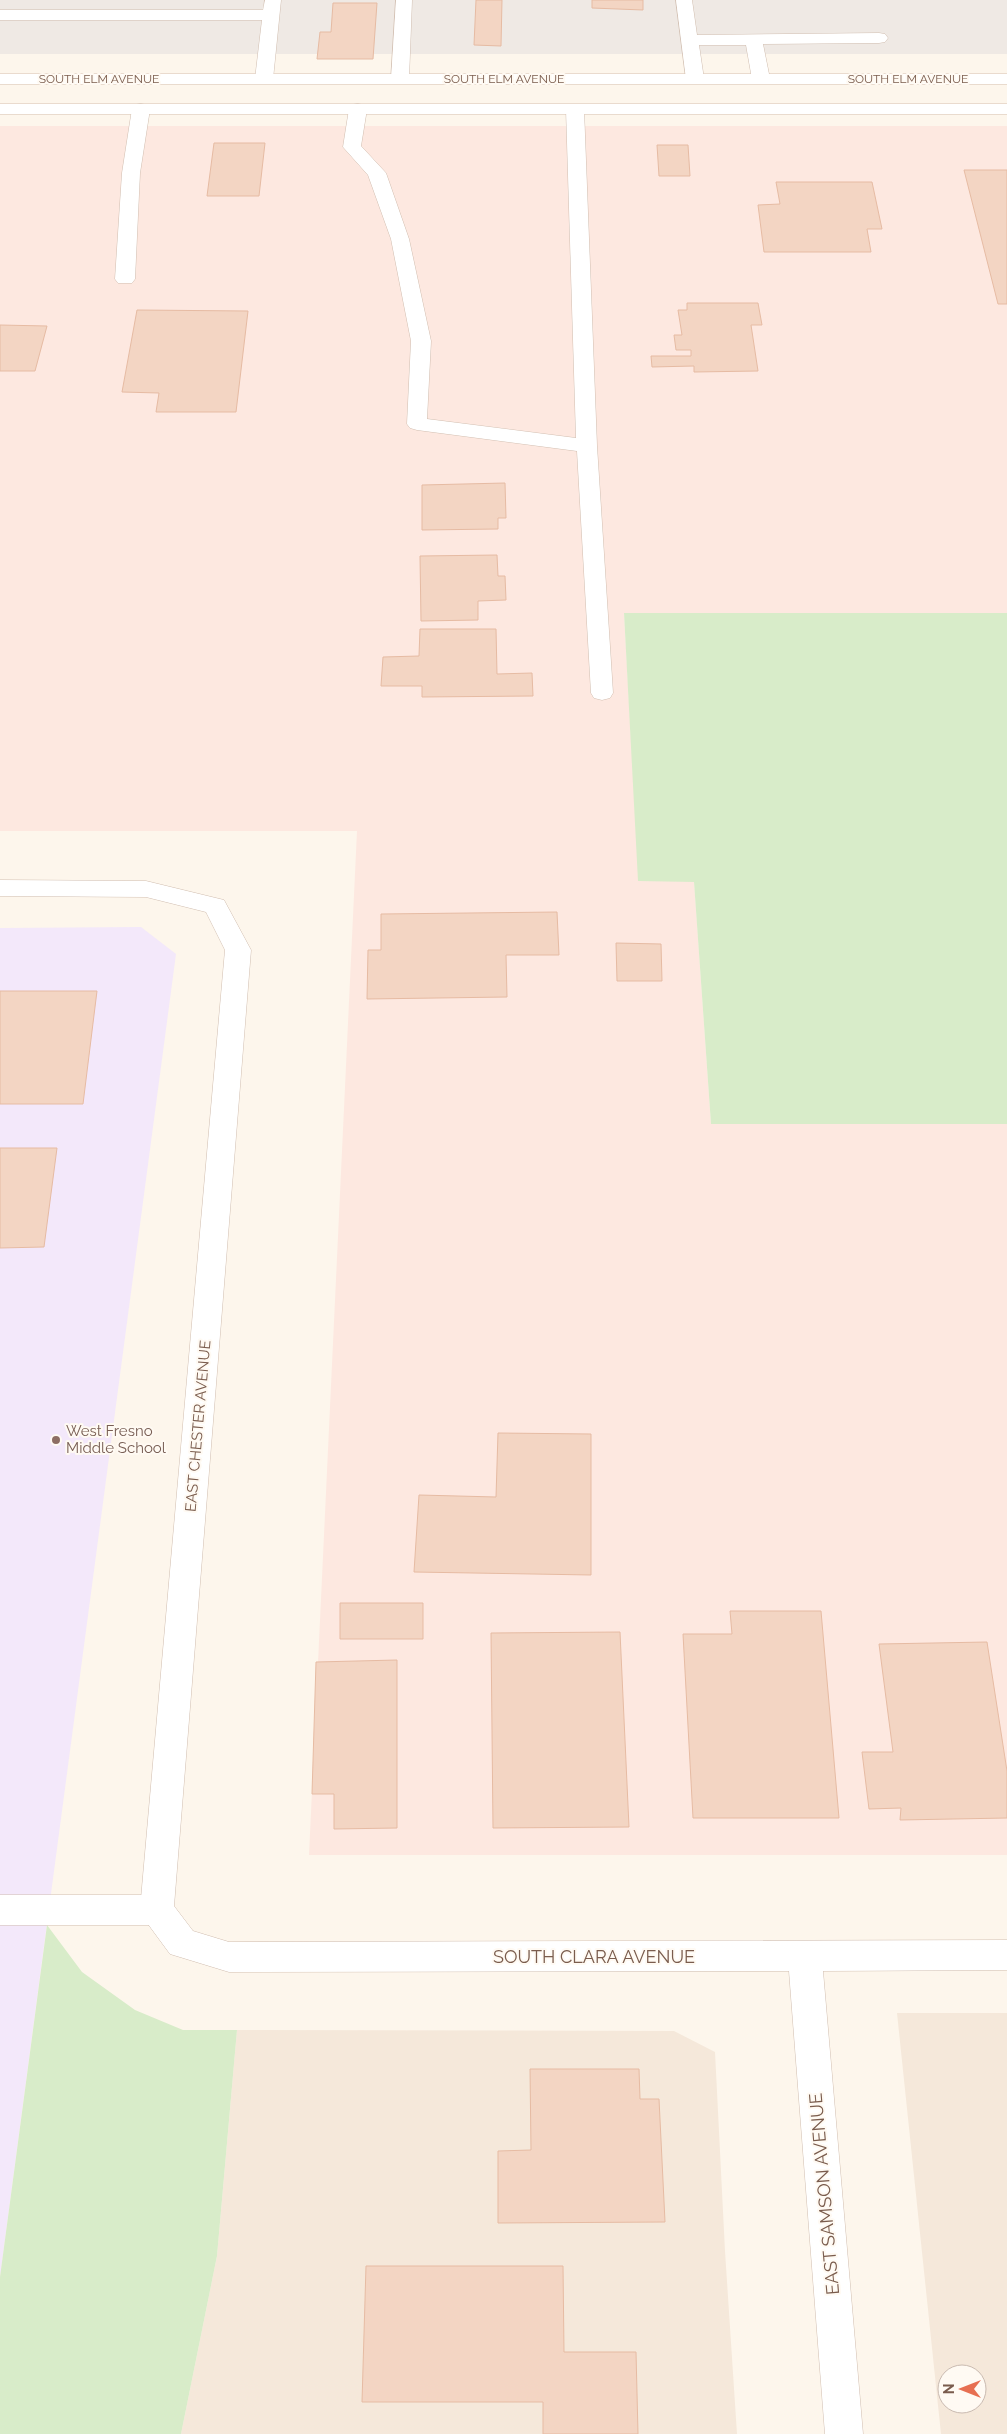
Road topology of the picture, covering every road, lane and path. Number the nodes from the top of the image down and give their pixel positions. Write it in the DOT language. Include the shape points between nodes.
graph roads {
  1 [pos="404,0"];
  2 [pos="684,0"];
  3 [pos="273,8"];
  4 [pos="0,15"];
  5 [pos="879,38"];
  6 [pos="754,39"];
  7 [pos="689,40"];
  8 [pos="0,79"];
  9 [pos="264,79"];
  10 [pos="400,79"];
  11 [pos="694,79"];
  12 [pos="761,79"];
  13 [pos="1007,79"];
  14 [pos="0,109"];
  15 [pos="141,109"];
  16 [pos="358,109"];
  17 [pos="575,109"];
  18 [pos="1007,109"];
  19 [pos="125,279"];
  20 [pos="587,446"];
  21 [pos="602,693"];
  22 [pos="0,888"];
  23 [pos="0,1910"];
  24 [pos="157,1910"];
  25 [pos="805,1954"];
  26 [pos="1007,1955"];
  27 [pos="844,2434"];
  1 -- 10 [label="main road"];
  2 -- 7 [label="main road"];
  3 -- 4 [label="main road"];
  3 -- 9 [label="main road"];
  5 -- 6 [label="main road"];
  6 -- 7 [label="main road"];
  6 -- 12 [label="main road"];
  7 -- 11 [label="main road"];
  8 -- 9 [label="main road, SOUTH ELM AVENUE"];
  9 -- 10 [label="main road, SOUTH ELM AVENUE"];
  10 -- 11 [label="main road, SOUTH ELM AVENUE"];
  11 -- 12 [label="main road, SOUTH ELM AVENUE"];
  12 -- 13 [label="main road, SOUTH ELM AVENUE"];
  14 -- 15 [label="main road"];
  15 -- 16 [label="main road"];
  15 -- 19 [label="main road" via="131,173"];
  16 -- 17 [label="main road"];
  16 -- 20 [label="main road" via="352,147 377,173 400,238 421,341 417,424"];
  17 -- 18 [label="main road"];
  17 -- 20 [label="main road"];
  20 -- 21 [label="main road"];
  22 -- 24 [label="main road, EAST CHESTER AVENUE" via="146,889 215,906 238,950"];
  23 -- 24 [label="main road"];
  24 -- 25 [label="main road, SOUTH CLARA AVENUE" via="182,1943 229,1957"];
  25 -- 26 [label="main road, SOUTH CLARA AVENUE"];
  25 -- 27 [label="main road, EAST SAMSON AVENUE"];
}
